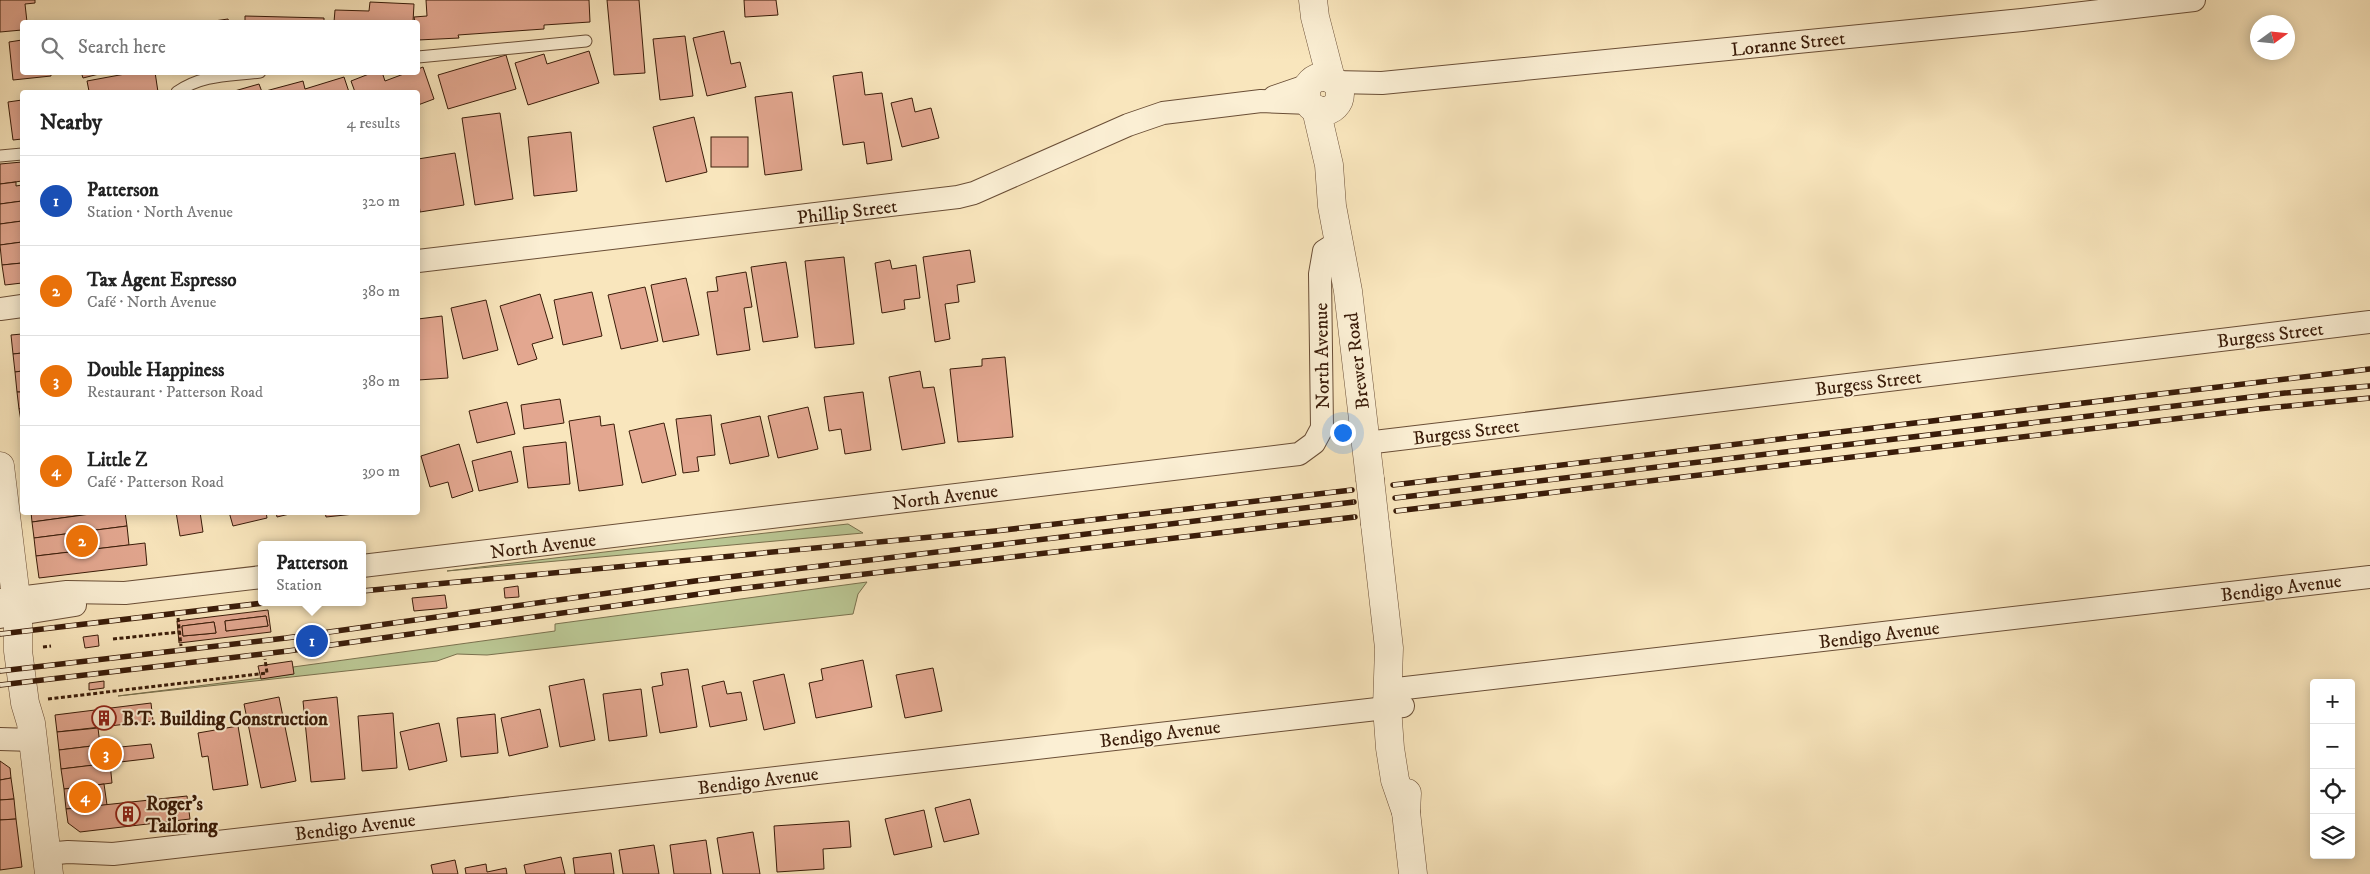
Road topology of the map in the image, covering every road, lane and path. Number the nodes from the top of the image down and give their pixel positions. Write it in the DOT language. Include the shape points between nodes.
graph roads {
  1 [pos="2194,0"];
  2 [pos="1314,9"];
  3 [pos="586,41"];
  4 [pos="420,57"];
  5 [pos="232,75"];
  6 [pos="180,90"];
  7 [pos="1323,93"];
  8 [pos="20,154"];
  9 [pos="0,156"];
  10 [pos="1338,242"];
  11 [pos="420,261"];
  12 [pos="20,306"];
  13 [pos="0,309"];
  14 [pos="2370,322"];
  15 [pos="1366,443"];
  16 [pos="0,466"];
  17 [pos="3,526"];
  18 [pos="366,566"];
  19 [pos="258,577"];
  20 [pos="2370,577"];
  21 [pos="8,607"];
  22 [pos="178,618"];
  23 [pos="180,632"];
  24 [pos="113,639"];
  25 [pos="50,646"];
  26 [pos="181,646"];
  27 [pos="44,647"];
  28 [pos="265,659"];
  29 [pos="1394,698"];
  30 [pos="50,699"];
  31 [pos="0,728"];
  32 [pos="32,731"];
  33 [pos="0,740"];
  34 [pos="48,866"];
  35 [pos="1412,874"];
  1 -- 7 [label="street, Loranne Street" via="1382,83"];
  2 -- 7 [label="street, Brewer Road"];
  3 -- 4 [label="lane"];
  5 -- 6 [label="lane" via="204,78"];
  7 -- 10 [label="street, Brewer Road"];
  7 -- 11 [label="street, Phillip Street" via="1163,113 958,197"];
  8 -- 9 [label="lane"];
  10 -- 15 [label="street, Brewer Road" via="1348,291"];
  10 -- 18 [label="street, North Avenue" via="1324,251 1320,274 1322,428 1314,443 1300,454"];
  12 -- 13 [label="street"];
  14 -- 15 [label="street, Burgess Street"];
  15 -- 29 [label="street, Brewer Road, bridge"];
  16 -- 17 [label="street"];
  17 -- 21 [label="street"];
  19 -- 21 [label="street" via="125,593 67,592"];
  20 -- 29 [label="street, Bendigo Avenue"];
  21 -- 32 [label="street"];
  22 -- 23 [label="path"];
  23 -- 24 [label="path"];
  23 -- 26 [label="path"];
  25 -- 27 [label="path"];
  28 -- 30 [label="path" via="267,674"];
  29 -- 34 [label="street, Bendigo Avenue" via="113,854 68,852"];
  29 -- 35 [label="street, Brewer Road" via="1395,780 1406,812"];
  31 -- 32 [label="street"];
  32 -- 33 [label="street"];
  32 -- 34 [label="street"];
}
